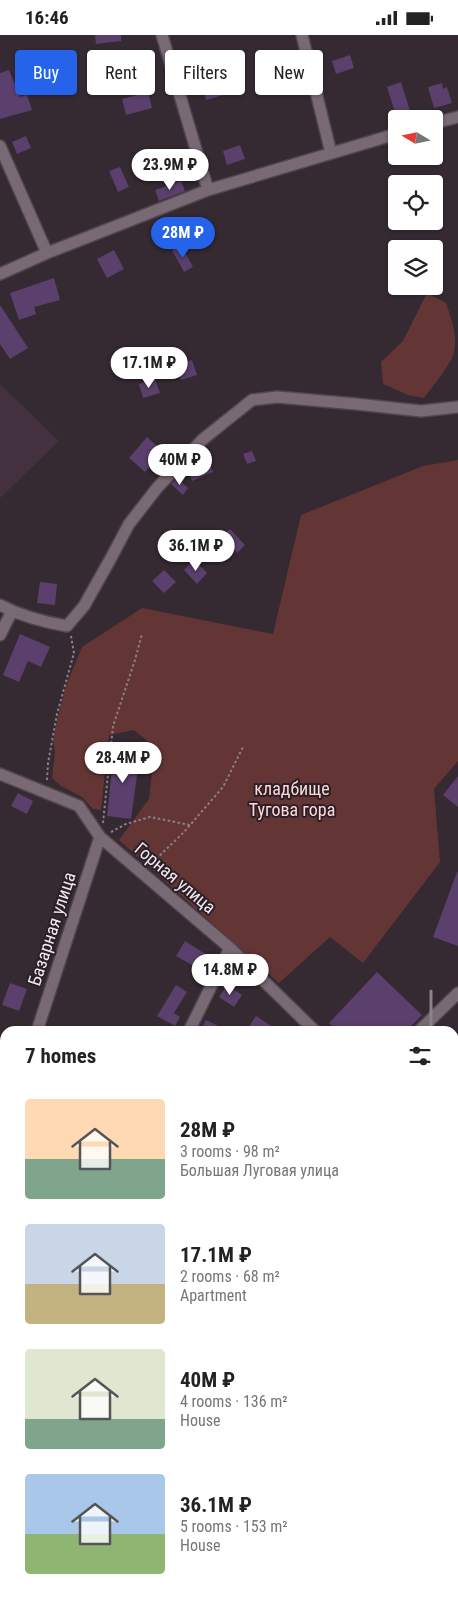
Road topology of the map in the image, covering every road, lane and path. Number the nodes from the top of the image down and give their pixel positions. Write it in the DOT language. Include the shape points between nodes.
graph roads {
  1 [pos="162,35"];
  2 [pos="302,35"];
  3 [pos="458,117"];
  4 [pos="443,121"];
  5 [pos="388,136"];
  6 [pos="0,146"];
  7 [pos="331,153"];
  8 [pos="208,190"];
  9 [pos="47,253"];
  10 [pos="0,274"];
  11 [pos="458,407"];
  12 [pos="0,605"];
  13 [pos="12,611"];
  14 [pos="67,626"];
  15 [pos="142,634"];
  16 [pos="0,635"];
  17 [pos="243,747"];
  18 [pos="0,773"];
  19 [pos="47,793"];
  20 [pos="190,825"];
  21 [pos="100,837"];
  22 [pos="143,874"];
  23 [pos="230,948"];
  24 [pos="458,993"];
  25 [pos="39,1026"];
  26 [pos="191,1026"];
  27 [pos="310,1026"];
  28 [pos="424,1026"];
  1 -- 8 [label="street"];
  2 -- 7 [label="street"];
  3 -- 4 [label="street"];
  5 -- 7 [label="street"];
  6 -- 9 [label="street"];
  7 -- 8 [label="street"];
  8 -- 9 [label="street"];
  9 -- 10 [label="street"];
  11 -- 14 [label="street" via="421,411 276,397 252,401 202,440 157,489 129,524 84,606"];
  12 -- 13 [label="street"];
  13 -- 14 [label="street"];
  13 -- 16 [label="street"];
  14 -- 19 [label="path" via="74,653 56,714"];
  15 -- 21 [label="path" via="113,726"];
  17 -- 20 [label="path" via="223,787"];
  18 -- 19 [label="street, Горная улица"];
  19 -- 21 [label="street, Горная улица" via="79,806"];
  20 -- 21 [label="path" via="150,817"];
  20 -- 22 [label="path"];
  21 -- 22 [label="street, Горная улица"];
  21 -- 25 [label="street, Базарная улица"];
  22 -- 23 [label="street, Горная улица"];
  23 -- 26 [label="street"];
  23 -- 27 [label="street, Горная улица"];
  24 -- 28 [label="street"];
}
